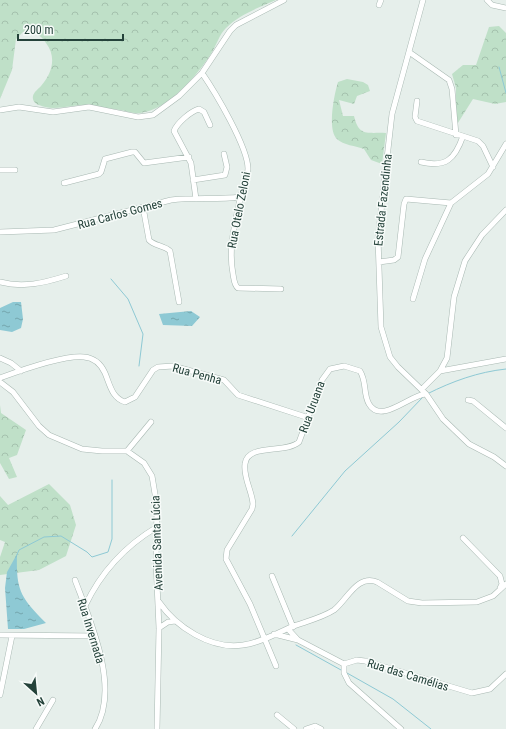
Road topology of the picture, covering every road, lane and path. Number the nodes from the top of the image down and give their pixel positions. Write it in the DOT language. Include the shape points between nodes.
graph roads {
  1 [pos="284,0"];
  2 [pos="422,0"];
  3 [pos="487,0"];
  4 [pos="506,8"];
  5 [pos="409,52"];
  6 [pos="202,73"];
  7 [pos="417,101"];
  8 [pos="0,110"];
  9 [pos="210,125"];
  10 [pos="456,135"];
  11 [pos="464,136"];
  12 [pos="506,144"];
  13 [pos="224,154"];
  14 [pos="189,157"];
  15 [pos="422,162"];
  16 [pos="493,167"];
  17 [pos="0,170"];
  18 [pos="15,170"];
  19 [pos="193,180"];
  20 [pos="64,183"];
  21 [pos="240,197"];
  22 [pos="196,199"];
  23 [pos="451,203"];
  24 [pos="143,207"];
  25 [pos="506,210"];
  26 [pos="0,232"];
  27 [pos="378,262"];
  28 [pos="66,276"];
  29 [pos="0,282"];
  30 [pos="281,289"];
  31 [pos="413,298"];
  32 [pos="179,302"];
  33 [pos="0,358"];
  34 [pos="506,358"];
  35 [pos="21,371"];
  36 [pos="440,371"];
  37 [pos="0,378"];
  38 [pos="0,382"];
  39 [pos="422,389"];
  40 [pos="427,395"];
  41 [pos="468,400"];
  42 [pos="309,418"];
  43 [pos="151,422"];
  44 [pos="506,428"];
  45 [pos="127,451"];
  46 [pos="506,466"];
  47 [pos="157,527"];
  48 [pos="463,538"];
  49 [pos="272,576"];
  50 [pos="75,580"];
  51 [pos="506,584"];
  52 [pos="498,591"];
  53 [pos="159,601"];
  54 [pos="85,606"];
  55 [pos="176,621"];
  56 [pos="159,628"];
  57 [pos="290,628"];
  58 [pos="274,634"];
  59 [pos="0,635"];
  60 [pos="12,636"];
  61 [pos="95,636"];
  62 [pos="265,638"];
  63 [pos="298,640"];
  64 [pos="344,664"];
  65 [pos="276,666"];
  66 [pos="506,674"];
  67 [pos="0,695"];
  68 [pos="52,700"];
  69 [pos="276,715"];
  70 [pos="36,729"];
  71 [pos="95,729"];
  72 [pos="158,729"];
  73 [pos="294,729"];
  74 [pos="306,729"];
  75 [pos="320,729"];
  76 [pos="401,729"];
  1 -- 6 [label="street" via="236,25"];
  2 -- 5 [label="street, Estrada Fazendinha"];
  3 -- 4 [label="street" via="492,5"];
  5 -- 10 [label="street" via="449,80"];
  5 -- 27 [label="street, Estrada Fazendinha" via="392,114 378,238"];
  6 -- 8 [label="street" via="160,111 146,117 88,108 53,112 19,107"];
  6 -- 21 [label="street, Rua Otelo Zeloni" via="223,106 247,159 248,169"];
  7 -- 10 [label="street" via="417,121"];
  9 -- 14 [label="street" via="204,112 199,109 175,127 175,134"];
  10 -- 11 [label="street"];
  11 -- 15 [label="street" via="458,151 445,162 434,165"];
  11 -- 16 [label="street" via="483,146"];
  12 -- 16 [label="street"];
  13 -- 19 [label="street" via="228,167 225,175"];
  14 -- 19 [label="street"];
  14 -- 20 [label="street" via="144,163 135,152 132,152 105,160 99,174"];
  16 -- 23 [label="street" via="479,182"];
  17 -- 18 [label="street"];
  19 -- 22 [label="street"];
  21 -- 22 [label="street, Rua Carlos Gomes" via="220,200"];
  21 -- 30 [label="street, Rua Otelo Zeloni" via="230,253 235,286"];
  22 -- 24 [label="street, Rua Carlos Gomes" via="171,200"];
  23 -- 27 [label="street" via="406,199 398,257"];
  23 -- 31 [label="street" via="425,259"];
  24 -- 26 [label="street, Rua Carlos Gomes" via="54,230"];
  24 -- 32 [label="street" via="149,240 170,251"];
  25 -- 36 [label="street" via="482,235 465,261 454,297 447,358"];
  27 -- 39 [label="street, Estrada Fazendinha" via="381,328 385,345 398,367"];
  28 -- 29 [label="street" via="25,285"];
  33 -- 35 [label="street"];
  34 -- 36 [label="street"];
  35 -- 37 [label="street, Rua Penha"];
  35 -- 42 [label="street, Rua Penha" via="74,358 91,358 101,365 115,396 125,402 135,397 153,370 173,366 224,380 238,395"];
  36 -- 39 [label="street"];
  38 -- 45 [label="street" via="14,392 43,431 55,439 90,450"];
  39 -- 40 [label="street, Estrada Fazendinha"];
  40 -- 42 [label="street, Rua Uruana" via="416,395 389,411 377,410 369,403 365,381 360,371 337,366 330,369 322,380"];
  40 -- 46 [label="street, Estrada Fazendinha" via="444,419 469,444"];
  41 -- 44 [label="street" via="473,401"];
  42 -- 62 [label="street, Rua Uruana" via="302,437 295,446 254,452 244,463 253,504 252,510 227,550 228,565"];
  43 -- 45 [label="street"];
  45 -- 47 [label="street, Avenida Santa Lúcia" via="144,463 152,476 156,494"];
  47 -- 53 [label="street, Avenida Santa Lúcia"];
  47 -- 54 [label="street" via="120,554 93,590"];
  48 -- 52 [label="street" via="500,576 502,584"];
  49 -- 57 [label="street"];
  50 -- 54 [label="street, Rua Invernada"];
  51 -- 52 [label="street"];
  52 -- 57 [label="street" via="486,600 477,602 422,603 408,601 372,580 365,581 333,610"];
  53 -- 55 [label="street" via="168,615"];
  53 -- 56 [label="street, Avenida Santa Lúcia"];
  54 -- 61 [label="street, Rua Invernada"];
  55 -- 56 [label="street" via="168,622"];
  55 -- 62 [label="street" via="195,634 222,644 241,646"];
  56 -- 72 [label="street, Avenida Santa Lúcia"];
  57 -- 58 [label="street"];
  57 -- 63 [label="street"];
  58 -- 62 [label="street"];
  58 -- 63 [label="street"];
  59 -- 60 [label="street"];
  60 -- 61 [label="street"];
  60 -- 67 [label="street"];
  61 -- 71 [label="street, Rua Invernada" via="104,684 102,713"];
  62 -- 65 [label="street"];
  63 -- 64 [label="street"];
  64 -- 66 [label="street, Rua das Camélias" via="357,660 365,661 472,693 490,689"];
  64 -- 76 [label="street" via="344,672 349,683"];
  68 -- 70 [label="street"];
  69 -- 73 [label="street"];
  74 -- 75 [label="street" via="315,726"];
}
